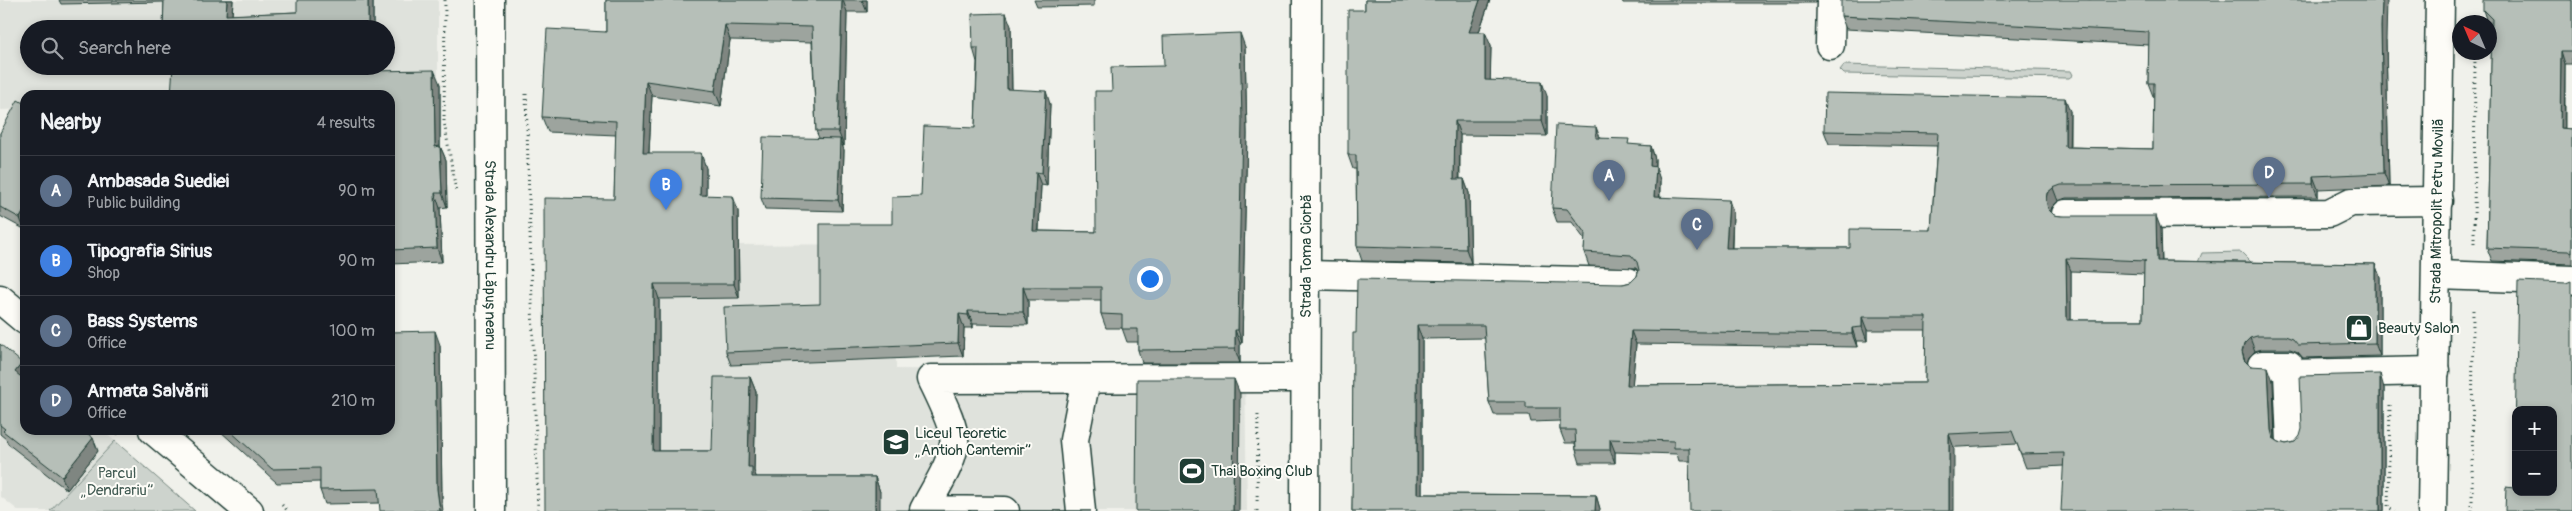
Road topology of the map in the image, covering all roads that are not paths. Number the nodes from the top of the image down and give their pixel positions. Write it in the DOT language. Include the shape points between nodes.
graph roads {
  1 [pos="490,0"];
  2 [pos="1307,0"];
  3 [pos="1830,0"];
  4 [pos="2440,0"];
  5 [pos="1830,44"];
  6 [pos="2438,201"];
  7 [pos="2066,214"];
  8 [pos="1306,275"];
  9 [pos="2438,275"];
  10 [pos="2566,278"];
  11 [pos="1628,282"];
  12 [pos="0,299"];
  13 [pos="20,316"];
  14 [pos="2262,365"];
  15 [pos="2435,371"];
  16 [pos="2288,374"];
  17 [pos="1306,378"];
  18 [pos="1086,379"];
  19 [pos="159,435"];
  20 [pos="2291,442"];
  21 [pos="248,511"];
  22 [pos="491,511"];
  23 [pos="1004,511"];
  24 [pos="1081,511"];
  25 [pos="1304,511"];
  26 [pos="2432,511"];
  1 -- 22 [label="street, Strada Alexandru Lăpușneanu"];
  2 -- 8 [label="street, Strada Toma Ciorbă"];
  3 -- 5 [label="street"];
  4 -- 6 [label="street, Strada Mitropolit Petru Movilă"];
  6 -- 7 [label="street" via="2351,202 2328,213"];
  6 -- 9 [label="street, Strada Mitropolit Petru Movilă"];
  8 -- 11 [label="street"];
  8 -- 17 [label="street, Strada Toma Ciorbă"];
  9 -- 10 [label="street"];
  9 -- 15 [label="street, Strada Mitropolit Petru Movilă"];
  12 -- 13 [label="street"];
  14 -- 16 [label="street" via="2289,365"];
  15 -- 16 [label="street"];
  15 -- 26 [label="street, Strada Mitropolit Petru Movilă"];
  16 -- 20 [label="street"];
  17 -- 18 [label="street"];
  17 -- 25 [label="street, Strada Toma Ciorbă"];
  18 -- 23 [label="street" via="931,379 946,408 954,444 924,510"];
  18 -- 24 [label="street" via="1074,440"];
  19 -- 21 [label="street"];
}
